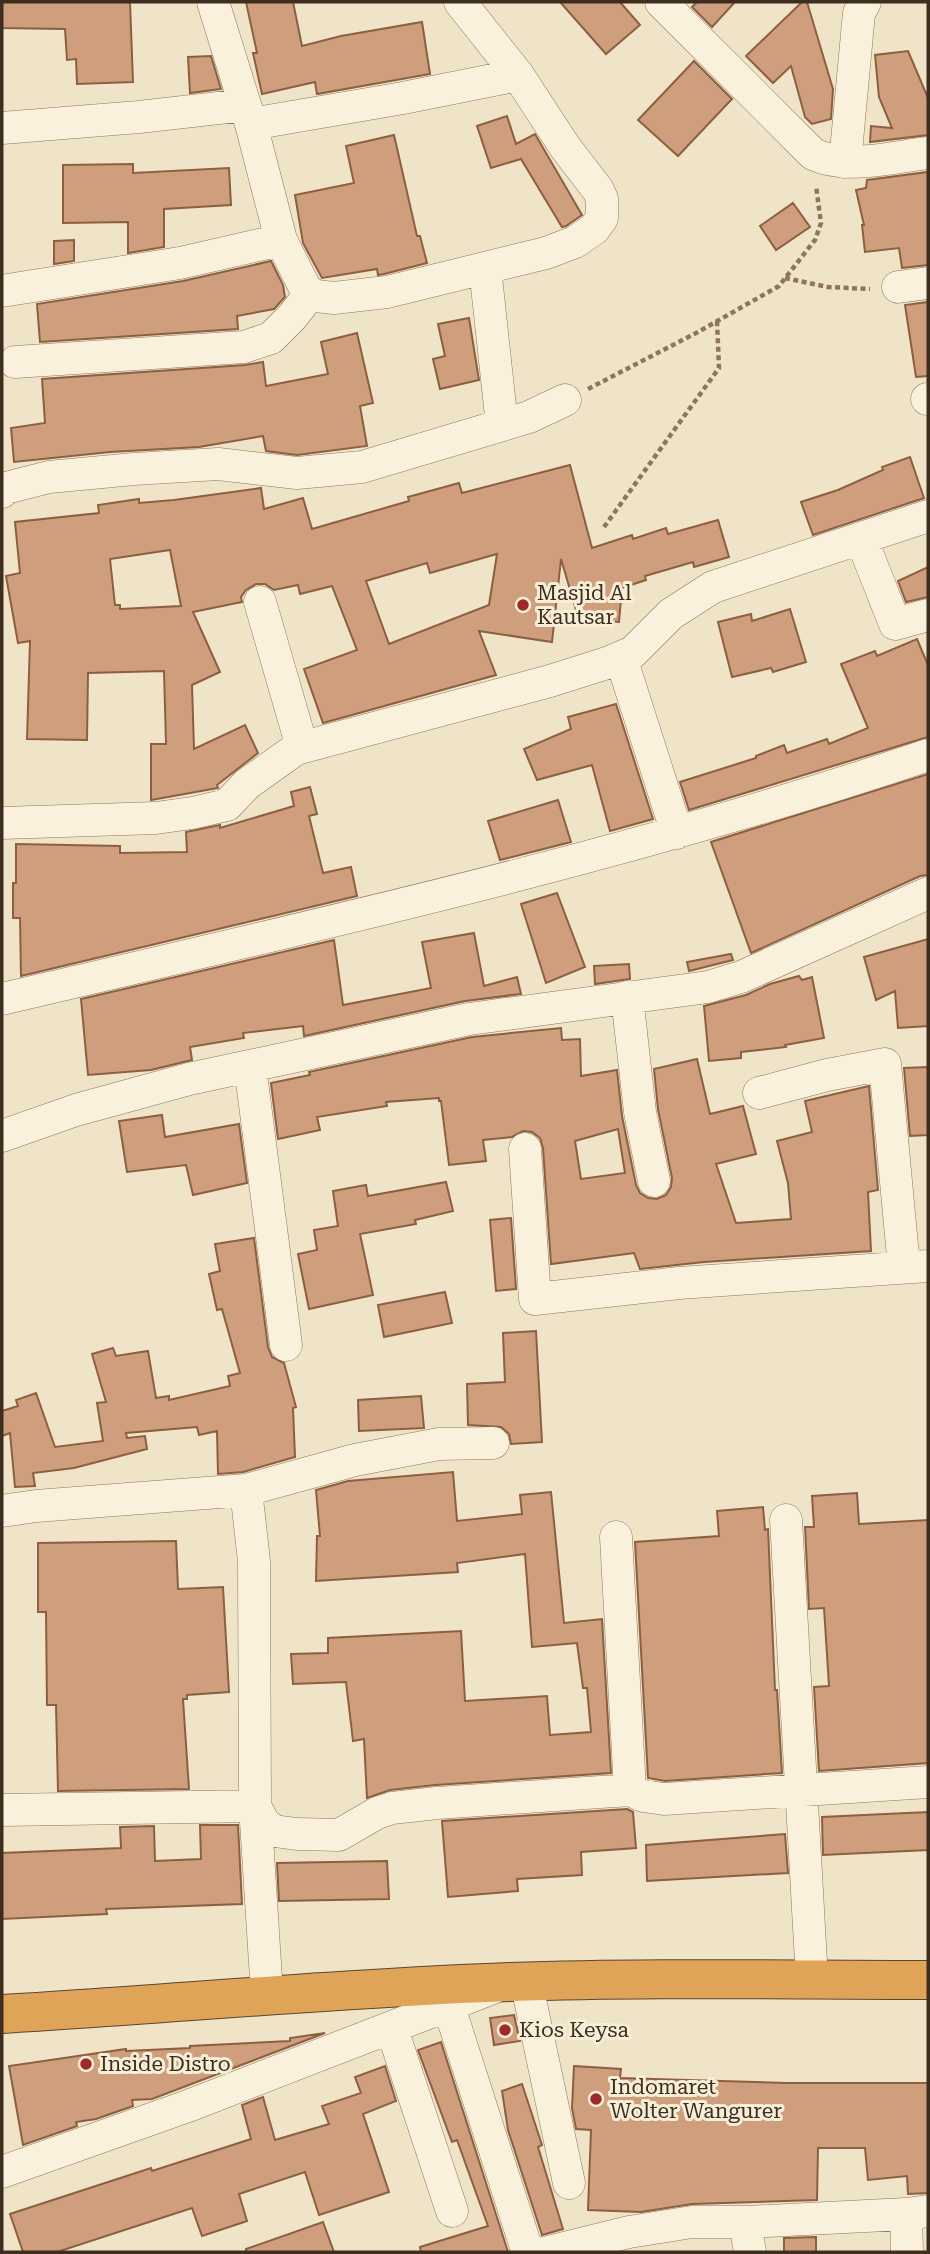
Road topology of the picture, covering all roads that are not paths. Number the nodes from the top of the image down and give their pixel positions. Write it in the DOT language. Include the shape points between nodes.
graph roads {
  1 [pos="213,2"];
  2 [pos="460,2"];
  3 [pos="661,2"];
  4 [pos="865,2"];
  5 [pos="518,75"];
  6 [pos="248,114"];
  7 [pos="2,128"];
  8 [pos="928,153"];
  9 [pos="845,162"];
  10 [pos="281,240"];
  11 [pos="485,268"];
  12 [pos="2,291"];
  13 [pos="310,294"];
  14 [pos="15,362"];
  15 [pos="565,400"];
  16 [pos="502,425"];
  17 [pos="2,492"];
  18 [pos="928,516"];
  19 [pos="861,538"];
  20 [pos="260,602"];
  21 [pos="928,615"];
  22 [pos="621,658"];
  23 [pos="302,747"];
  24 [pos="928,755"];
  25 [pos="2,823"];
  26 [pos="677,833"];
  27 [pos="928,893"];
  28 [pos="627,997"];
  29 [pos="2,999"];
  30 [pos="250,1066"];
  31 [pos="760,1093"];
  32 [pos="2,1136"];
  33 [pos="525,1149"];
  34 [pos="654,1181"];
  35 [pos="916,1267"];
  36 [pos="286,1345"];
  37 [pos="493,1443"];
  38 [pos="246,1490"];
  39 [pos="2,1511"];
  40 [pos="786,1520"];
  41 [pos="616,1537"];
  42 [pos="928,1782"];
  43 [pos="630,1790"];
  44 [pos="802,1790"];
  45 [pos="255,1806"];
  46 [pos="2,1810"];
  47 [pos="812,1980"];
  48 [pos="928,1980"];
  49 [pos="517,1982"];
  50 [pos="268,1995"];
  51 [pos="449,2007"];
  52 [pos="2,2014"];
  53 [pos="392,2029"];
  54 [pos="2,2172"];
  55 [pos="569,2183"];
  56 [pos="452,2211"];
  57 [pos="917,2213"];
  58 [pos="748,2237"];
  59 [pos="534,2252"];
  60 [pos="907,2252"];
  1 -- 6 [label="street"];
  2 -- 5 [label="street"];
  3 -- 9 [label="street" via="813,154"];
  4 -- 9 [label="street" via="859,13"];
  5 -- 6 [label="street" via="403,98"];
  5 -- 11 [label="street" via="598,190 602,218 575,242"];
  6 -- 7 [label="street"];
  6 -- 10 [label="street"];
  8 -- 9 [label="street"];
  10 -- 12 [label="street" via="180,263"];
  10 -- 13 [label="street"];
  11 -- 13 [label="street" via="387,292 334,298"];
  11 -- 16 [label="street"];
  13 -- 14 [label="street" via="271,338 244,347"];
  15 -- 16 [label="street"];
  16 -- 17 [label="street" via="362,467 297,473 218,464 134,469 48,477"];
  18 -- 19 [label="street"];
  19 -- 21 [label="street" via="895,624"];
  19 -- 22 [label="street" via="713,587 671,614"];
  20 -- 23 [label="street"];
  22 -- 23 [label="street"];
  22 -- 26 [label="street"];
  23 -- 25 [label="street" via="247,784 227,804 192,813"];
  24 -- 26 [label="street"];
  26 -- 29 [label="street" via="541,871"];
  27 -- 28 [label="street" via="741,977"];
  28 -- 30 [label="street" via="469,1019"];
  28 -- 34 [label="street" via="639,1112"];
  30 -- 32 [label="street" via="76,1110"];
  30 -- 36 [label="street"];
  31 -- 35 [label="street" via="885,1064"];
  33 -- 35 [label="street" via="535,1299 679,1283"];
  37 -- 38 [label="street" via="439,1444 355,1460"];
  38 -- 39 [label="street"];
  38 -- 45 [label="street" via="254,1561"];
  40 -- 44 [label="street"];
  41 -- 43 [label="street"];
  42 -- 44 [label="street"];
  43 -- 44 [label="street" via="664,1799"];
  43 -- 45 [label="street" via="392,1808 340,1835 274,1831"];
  44 -- 47 [label="street"];
  45 -- 46 [label="street"];
  45 -- 50 [label="street"];
  47 -- 48 [label="highway"];
  47 -- 49 [label="highway"];
  49 -- 50 [label="highway"];
  49 -- 51 [label="street"];
  49 -- 55 [label="street"];
  50 -- 52 [label="highway"];
  51 -- 53 [label="street"];
  51 -- 59 [label="street"];
  53 -- 54 [label="street"];
  53 -- 56 [label="street"];
  57 -- 58 [label="street"];
  57 -- 60 [label="street"];
  58 -- 59 [label="street" via="692,2222"];
}
